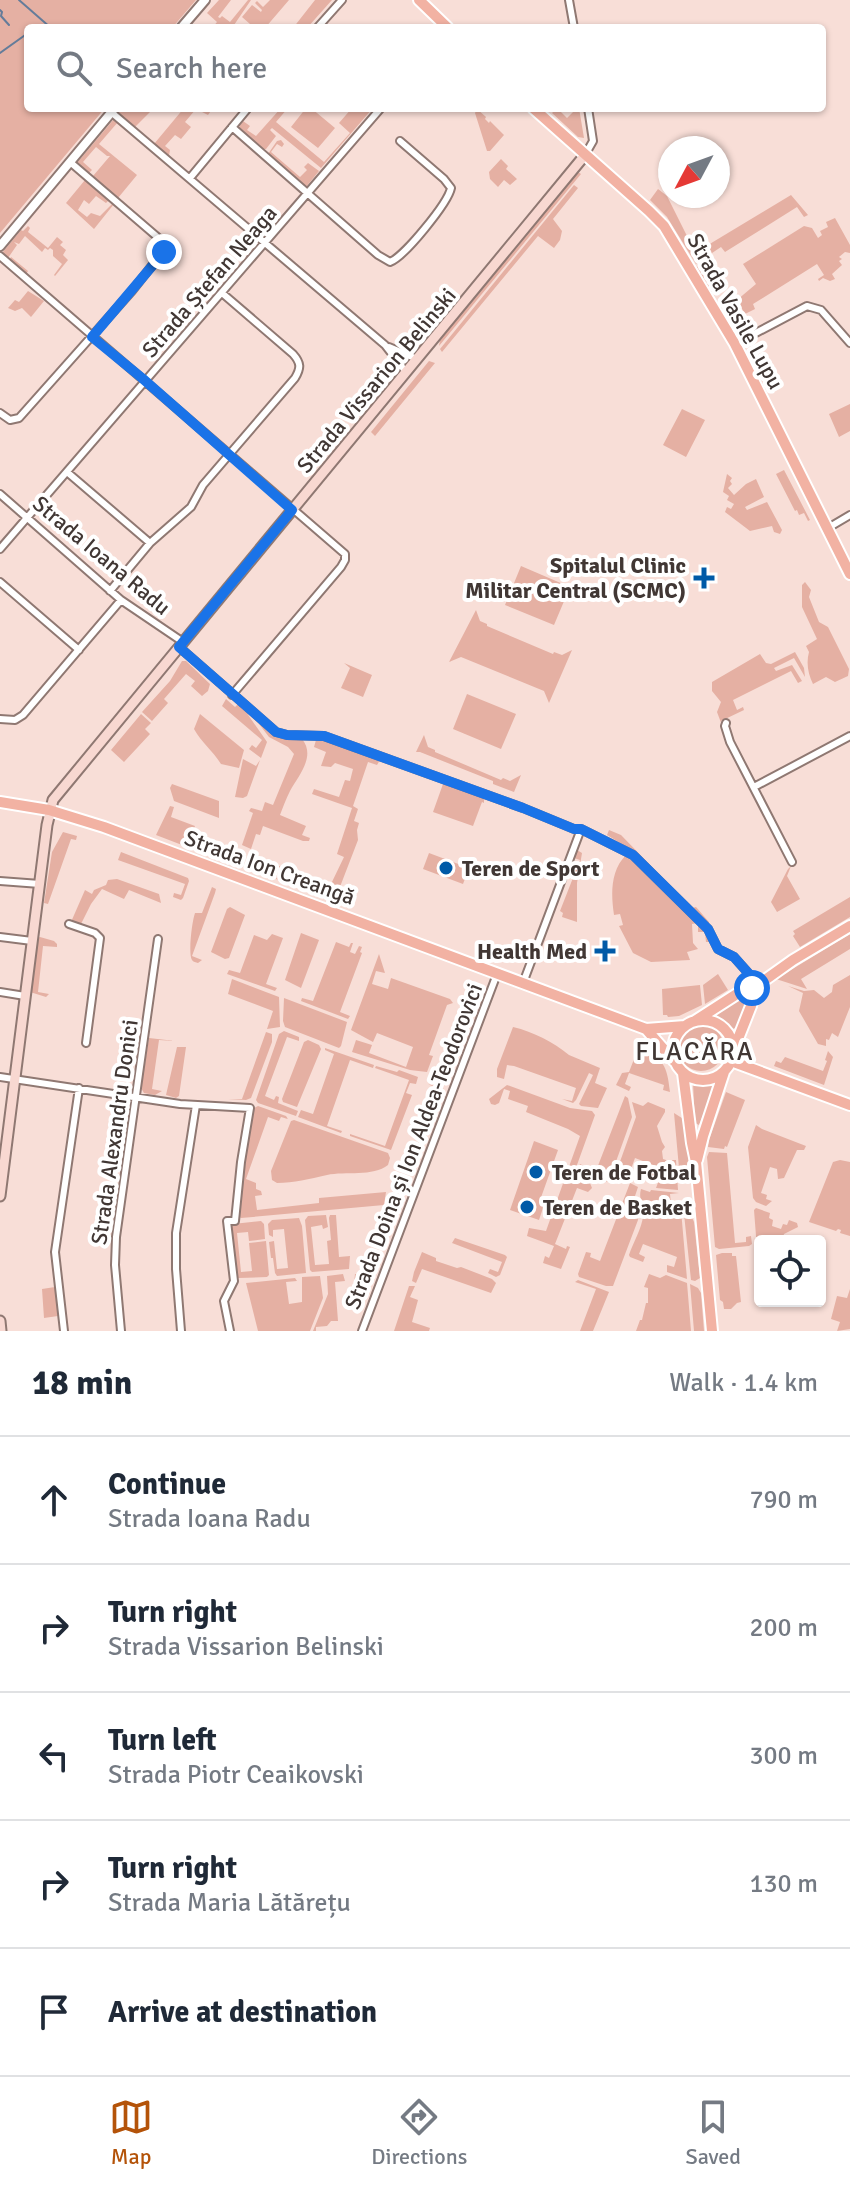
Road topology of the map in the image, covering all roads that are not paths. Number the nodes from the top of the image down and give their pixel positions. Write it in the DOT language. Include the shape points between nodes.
graph roads {
  1 [pos="205,0"];
  2 [pos="342,0"];
  3 [pos="419,0"];
  4 [pos="569,0"];
  5 [pos="184,24"];
  6 [pos="321,24"];
  7 [pos="444,24"];
  8 [pos="573,24"];
  9 [pos="111,112"];
  10 [pos="115,112"];
  11 [pos="245,112"];
  12 [pos="378,112"];
  13 [pos="537,112"];
  14 [pos="589,112"];
  15 [pos="232,127"];
  16 [pos="400,141"];
  17 [pos="585,155"];
  18 [pos="70,162"];
  19 [pos="190,178"];
  20 [pos="309,193"];
  21 [pos="265,244"];
  22 [pos="0,246"];
  23 [pos="0,256"];
  24 [pos="222,293"];
  25 [pos="92,337"];
  26 [pos="849,341"];
  27 [pos="735,344"];
  28 [pos="385,345"];
  29 [pos="417,359"];
  30 [pos="406,372"];
  31 [pos="145,381"];
  32 [pos="0,413"];
  33 [pos="229,454"];
  34 [pos="67,472"];
  35 [pos="0,494"];
  36 [pos="292,510"];
  37 [pos="850,515"];
  38 [pos="28,517"];
  39 [pos="828,528"];
  40 [pos="150,543"];
  41 [pos="0,549"];
  42 [pos="850,574"];
  43 [pos="0,582"];
  44 [pos="110,591"];
  45 [pos="121,600"];
  46 [pos="181,644"];
  47 [pos="79,650"];
  48 [pos="232,695"];
  49 [pos="0,719"];
  50 [pos="726,723"];
  51 [pos="850,736"];
  52 [pos="754,787"];
  53 [pos="0,802"];
  54 [pos="49,810"];
  55 [pos="581,829"];
  56 [pos="792,862"];
  57 [pos="0,881"];
  58 [pos="40,884"];
  59 [pos="69,924"];
  60 [pos="850,926"];
  61 [pos="0,937"];
  62 [pos="158,939"];
  63 [pos="32,941"];
  64 [pos="497,974"];
  65 [pos="523,983"];
  66 [pos="757,986"];
  67 [pos="0,992"];
  68 [pos="25,996"];
  69 [pos="690,1024"];
  70 [pos="646,1029"];
  71 [pos="86,1043"];
  72 [pos="675,1061"];
  73 [pos="729,1061"];
  74 [pos="683,1073"];
  75 [pos="0,1077"];
  76 [pos="15,1079"];
  77 [pos="79,1088"];
  78 [pos="137,1097"];
  79 [pos="196,1105"];
  80 [pos="850,1105"];
  81 [pos="696,1162"];
  82 [pos="0,1196"];
  83 [pos="0,1321"];
  84 [pos="1,1331"];
  85 [pos="64,1331"];
  86 [pos="121,1331"];
  87 [pos="181,1331"];
  88 [pos="230,1331"];
  89 [pos="362,1331"];
  90 [pos="712,1331"];
  1 -- 5 [label="street"];
  2 -- 6 [label="street"];
  3 -- 7 [label="main road"];
  4 -- 8 [label="street"];
  9 -- 18 [label="street"];
  10 -- 19 [label="street"];
  11 -- 15 [label="street"];
  12 -- 20 [label="street, Strada Ștefan Neaga"];
  13 -- 17 [label="main road, Strada Vasile Lupu"];
  14 -- 17 [label="street" via="593,141"];
  15 -- 19 [label="street"];
  15 -- 20 [label="street"];
  16 -- 20 [label="street" via="451,188 397,259 382,258"];
  17 -- 27 [label="main road, Strada Vasile Lupu" via="664,226"];
  17 -- 29 [label="main road, Strada Vissarion Belinski"];
  18 -- 22 [label="street"];
  18 -- 25 [label="street" via="165,246"];
  19 -- 21 [label="street"];
  20 -- 21 [label="street, Strada Ștefan Neaga"];
  21 -- 24 [label="street, Strada Ștefan Neaga"];
  21 -- 28 [label="street"];
  23 -- 25 [label="street"];
  24 -- 31 [label="street, Strada Ștefan Neaga"];
  24 -- 33 [label="street" via="300,364 295,378"];
  25 -- 31 [label="street"];
  25 -- 32 [label="street" via="19,418 10,420"];
  26 -- 27 [label="street" via="821,310 807,306"];
  27 -- 39 [label="main road, Strada Vasile Lupu"];
  28 -- 29 [label="street"];
  28 -- 30 [label="street"];
  29 -- 30 [label="main road, Strada Vissarion Belinski"];
  30 -- 36 [label="main road, Strada Vissarion Belinski"];
  31 -- 33 [label="street"];
  31 -- 34 [label="street, Strada Ștefan Neaga"];
  33 -- 36 [label="street"];
  33 -- 40 [label="street" via="191,507"];
  34 -- 38 [label="street, Strada Ștefan Neaga"];
  34 -- 40 [label="street"];
  35 -- 38 [label="street, Strada Ioana Radu"];
  36 -- 46 [label="main road, Strada Vissarion Belinski"];
  36 -- 48 [label="street" via="342,550 345,560"];
  37 -- 39 [label="street"];
  38 -- 41 [label="street, Strada Ștefan Neaga"];
  38 -- 44 [label="street, Strada Ioana Radu"];
  39 -- 42 [label="main road, Strada Vasile Lupu"];
  40 -- 44 [label="street"];
  43 -- 47 [label="street"];
  44 -- 45 [label="street, Strada Ioana Radu"];
  45 -- 46 [label="street, Strada Ioana Radu"];
  45 -- 47 [label="street"];
  46 -- 48 [label="street, Strada Ioana Radu"];
  46 -- 54 [label="main road, Strada Vissarion Belinski" via="60,789"];
  47 -- 49 [label="street" via="19,718"];
  48 -- 55 [label="street, Strada Ioana Radu" via="281,734 324,736"];
  50 -- 52 [label="street"];
  51 -- 52 [label="street"];
  52 -- 56 [label="street"];
  53 -- 54 [label="main road, Strada Ion Creangă"];
  54 -- 58 [label="main road, Strada Vissarion Belinski"];
  54 -- 64 [label="main road, Strada Ion Creangă"];
  55 -- 65 [label="street"];
  55 -- 66 [label="street, Strada Ioana Radu" via="633,855"];
  57 -- 58 [label="street"];
  58 -- 63 [label="main road, Strada Vissarion Belinski"];
  59 -- 71 [label="street" via="100,938"];
  60 -- 66 [label="main road"];
  61 -- 63 [label="street"];
  62 -- 78 [label="street, Strada Alexandru Donici"];
  63 -- 68 [label="main road, Strada Vissarion Belinski"];
  64 -- 65 [label="main road, Strada Ion Creangă"];
  64 -- 89 [label="street, Strada Doina și Ion Aldea-Teodorovici"];
  65 -- 70 [label="main road, Strada Ion Creangă"];
  66 -- 69 [label="main road"];
  66 -- 73 [label="main road"];
  67 -- 68 [label="street"];
  68 -- 76 [label="main road, Strada Vissarion Belinski"];
  69 -- 70 [label="main road, Strada Ion Creangă"];
  69 -- 72 [label="main road" via="675,1039"];
  69 -- 73 [label="main road" via="704,1020 721,1027 732,1042"];
  70 -- 72 [label="main road, Strada Ion Creangă"];
  72 -- 74 [label="main road"];
  73 -- 74 [label="main road" via="712,1079 697,1080"];
  73 -- 80 [label="main road"];
  73 -- 81 [label="main road"];
  74 -- 81 [label="main road"];
  75 -- 76 [label="street"];
  76 -- 77 [label="street"];
  76 -- 82 [label="main road, Strada Vissarion Belinski"];
  77 -- 78 [label="street"];
  77 -- 85 [label="street" via="55,1252"];
  78 -- 79 [label="street"];
  78 -- 86 [label="street, Strada Alexandru Donici" via="116,1237"];
  79 -- 87 [label="street" via="176,1233"];
  79 -- 88 [label="street" via="250,1108 235,1221 227,1221 234,1281 224,1301"];
  81 -- 90 [label="main road"];
  83 -- 84 [label="main road"];
}
